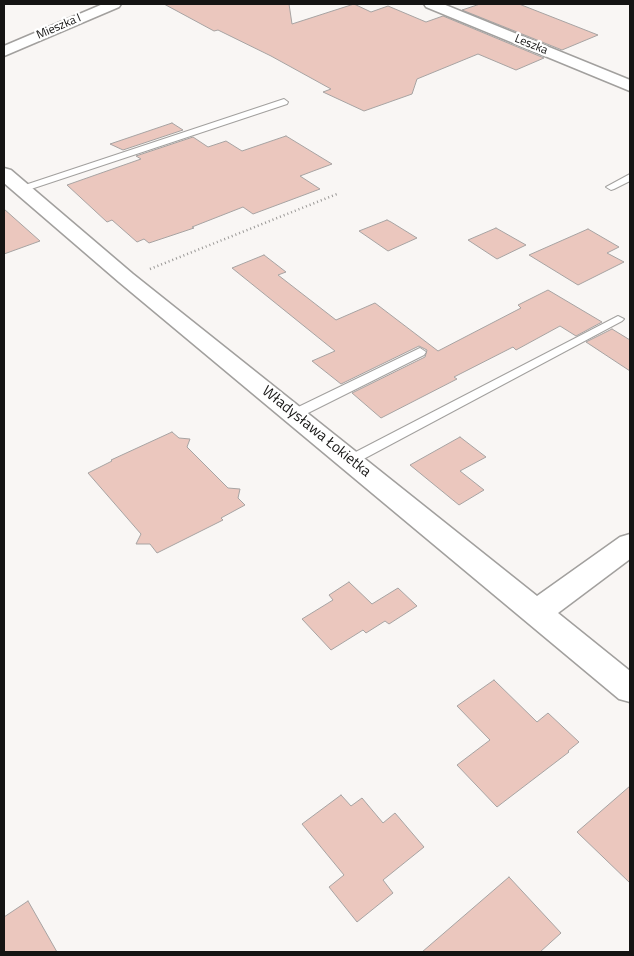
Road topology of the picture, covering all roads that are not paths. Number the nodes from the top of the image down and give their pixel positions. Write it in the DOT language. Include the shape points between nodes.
graph roads {
  1 [pos="114,4"];
  2 [pos="431,4"];
  3 [pos="4,51"];
  4 [pos="630,86"];
  5 [pos="284,102"];
  6 [pos="630,177"];
  7 [pos="13,182"];
  8 [pos="611,187"];
  9 [pos="618,319"];
  10 [pos="420,352"];
  11 [pos="295,414"];
  12 [pos="351,460"];
  13 [pos="630,544"];
  14 [pos="538,612"];
  15 [pos="630,689"];
  1 -- 3 [label="street, Mieszka I"];
  2 -- 4 [label="street, Leszka"];
  5 -- 7 [label="lane"];
  6 -- 8 [label="lane"];
  7 -- 11 [label="street, Władysława Łokietka"];
  9 -- 12 [label="lane"];
  10 -- 11 [label="lane"];
  11 -- 12 [label="street, Władysława Łokietka"];
  12 -- 14 [label="street, Władysława Łokietka"];
  13 -- 14 [label="street"];
  14 -- 15 [label="street, Władysława Łokietka"];
}
